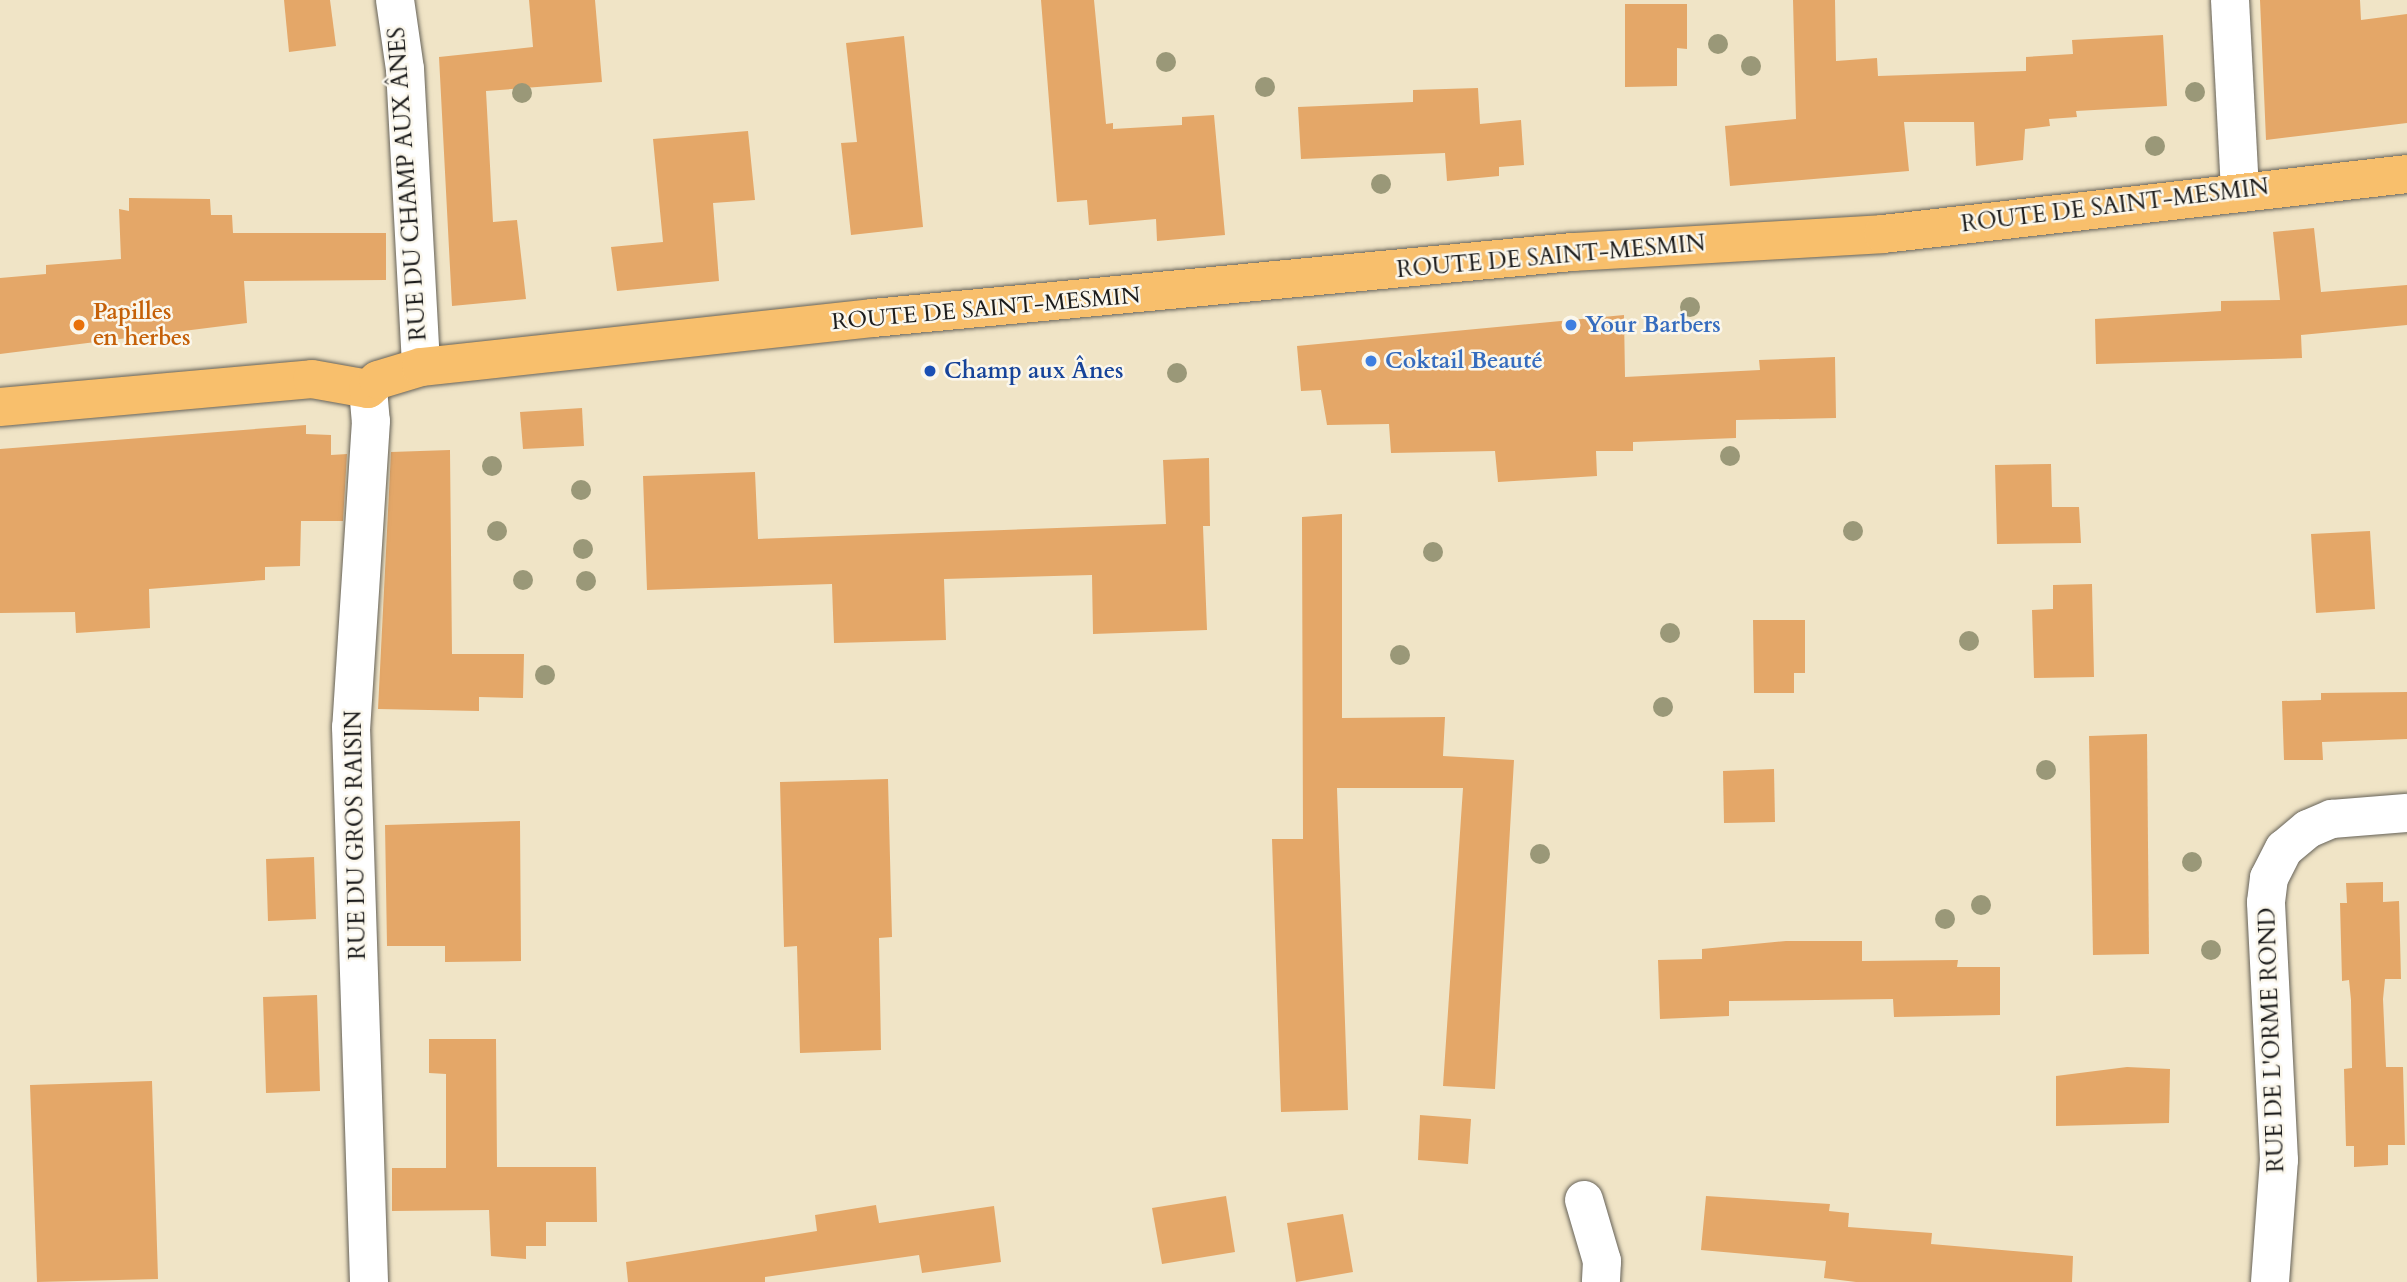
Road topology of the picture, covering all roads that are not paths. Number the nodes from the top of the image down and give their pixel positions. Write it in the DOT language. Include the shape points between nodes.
graph roads {
  1 [pos="395,0"];
  2 [pos="2230,0"];
  3 [pos="2407,174"];
  4 [pos="2239,191"];
  5 [pos="421,367"];
  6 [pos="368,389"];
  7 [pos="0,407"];
  8 [pos="2407,813"];
  9 [pos="1584,1200"];
  10 [pos="369,1282"];
  11 [pos="1601,1282"];
  12 [pos="2270,1282"];
  1 -- 5 [label="street, RUE DU CHAMP AUX ÂNES" via="405,69"];
  2 -- 4 [label="street"];
  3 -- 4 [label="main road, ROUTE DE SAINT-MESMIN"];
  4 -- 5 [label="main road, ROUTE DE SAINT-MESMIN" via="1882,234 1573,252"];
  5 -- 6 [label="main road, ROUTE DE SAINT-MESMIN" via="378,380"];
  6 -- 7 [label="main road" via="312,379"];
  6 -- 10 [label="street, RUE DU GROS RAISIN" via="371,421 351,727"];
  8 -- 12 [label="street, RUE DE L'ORME ROND" via="2332,819 2308,829 2284,849 2269,878 2266,902 2279,1160"];
  9 -- 11 [label="street" via="1602,1261"];
}
